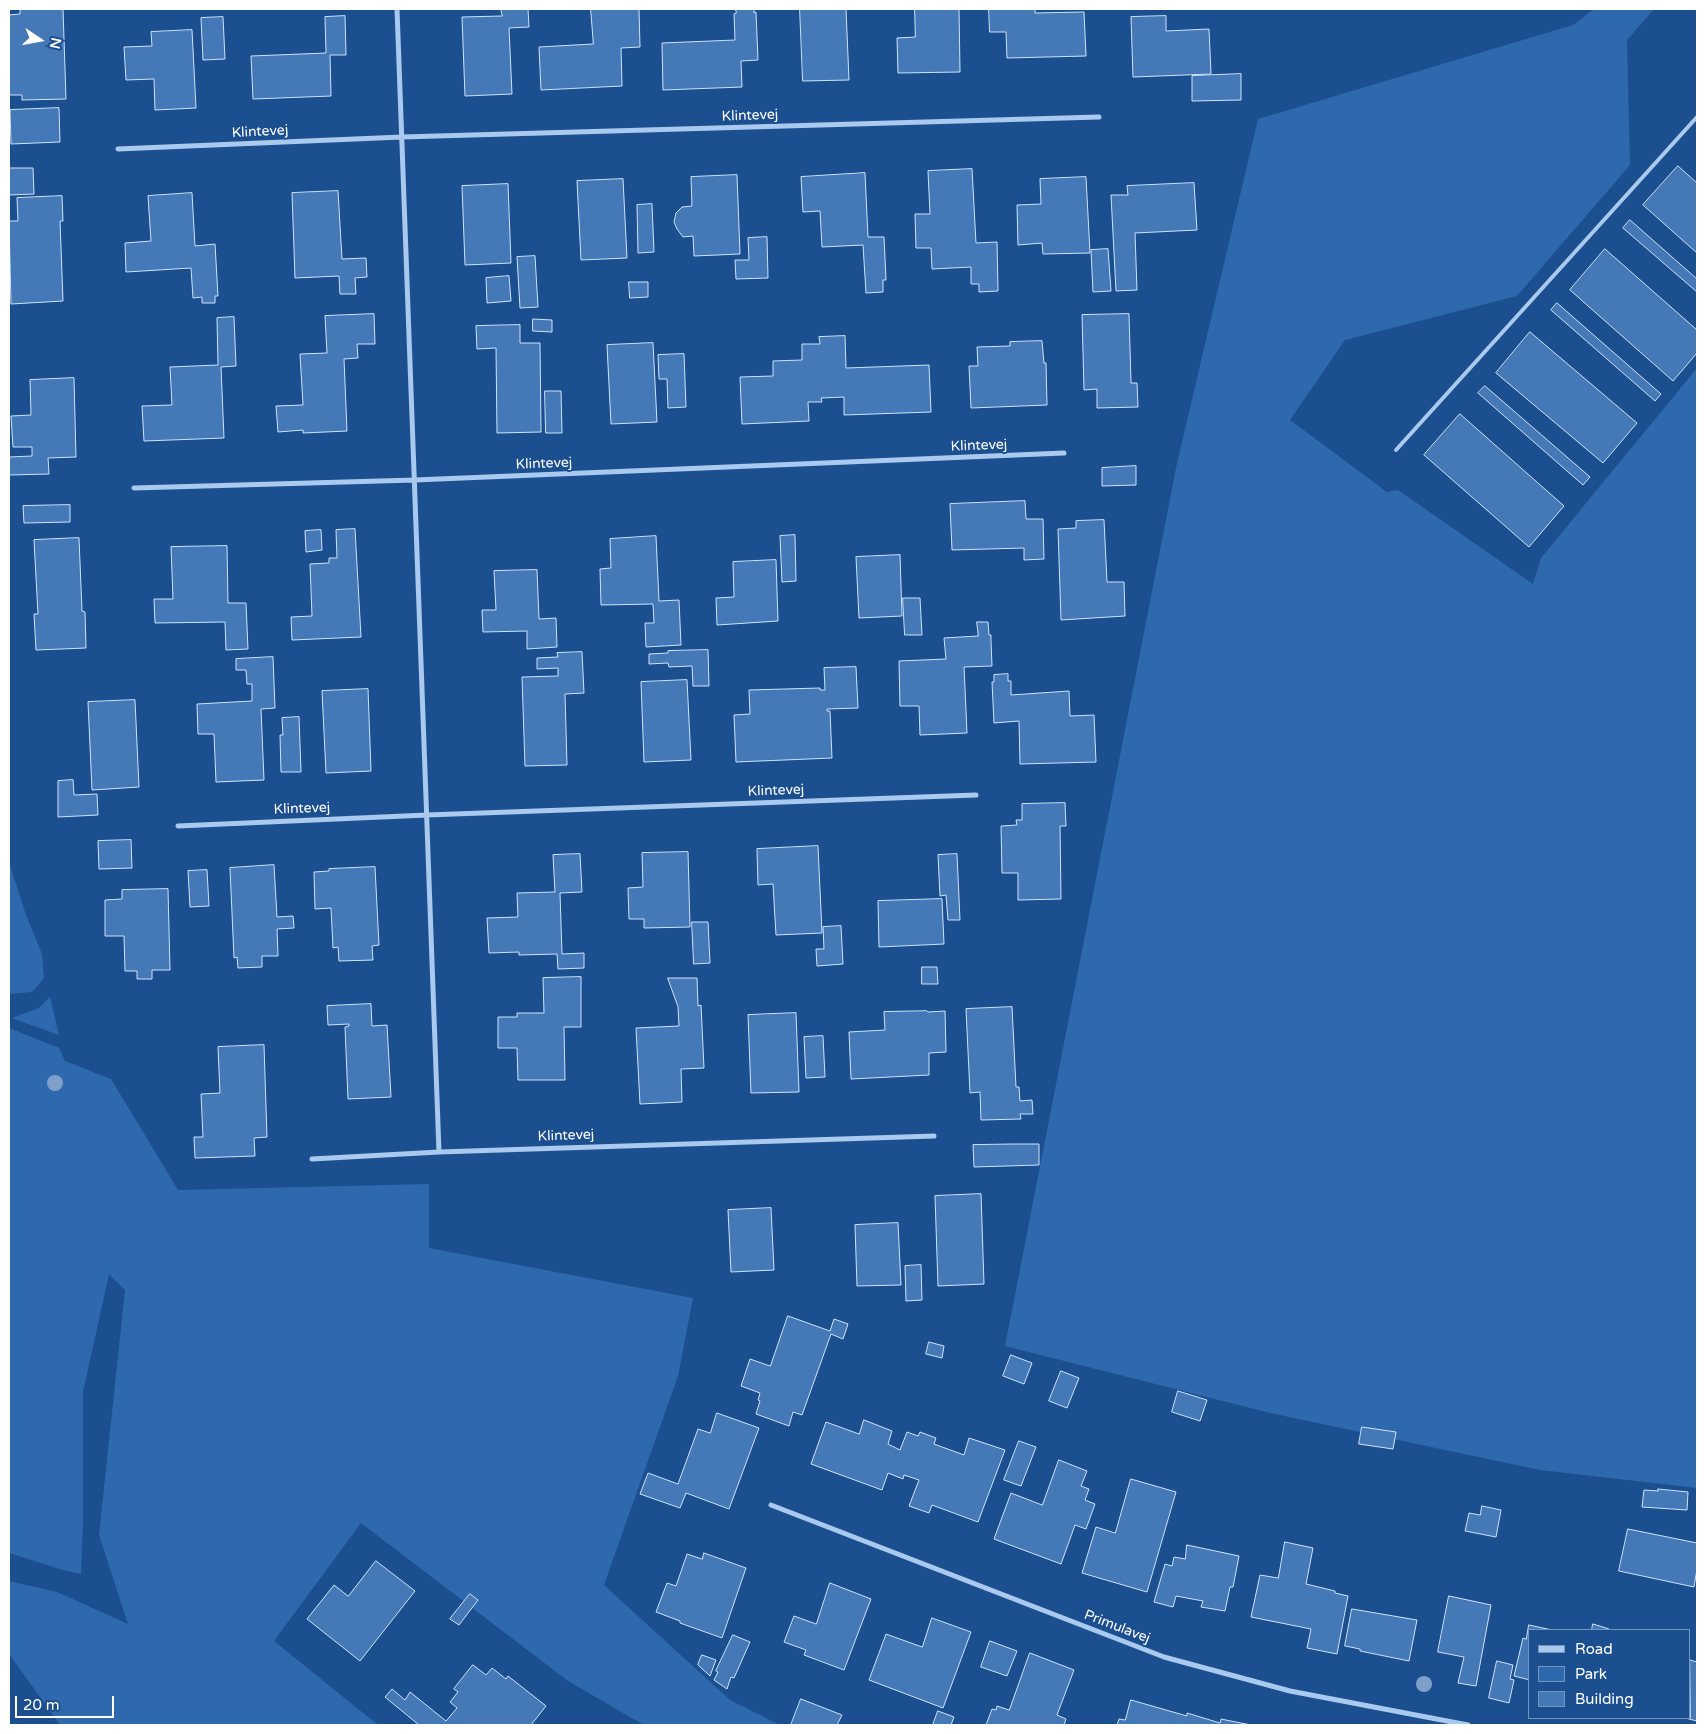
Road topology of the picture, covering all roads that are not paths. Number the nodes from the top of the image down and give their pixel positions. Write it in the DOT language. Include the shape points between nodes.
graph roads {
  1 [pos="397,9"];
  2 [pos="1099,117"];
  3 [pos="1697,117"];
  4 [pos="402,136"];
  5 [pos="118,149"];
  6 [pos="1396,450"];
  7 [pos="1064,454"];
  8 [pos="415,480"];
  9 [pos="134,488"];
  10 [pos="976,795"];
  11 [pos="427,815"];
  12 [pos="178,826"];
  13 [pos="934,1136"];
  14 [pos="440,1152"];
  15 [pos="312,1159"];
  16 [pos="771,1505"];
  17 [pos="1468,1725"];
  1 -- 4 [label="street"];
  2 -- 4 [label="street, Klintevej"];
  3 -- 6 [label="lane"];
  4 -- 5 [label="street, Klintevej"];
  4 -- 8 [label="street"];
  7 -- 8 [label="street, Klintevej"];
  8 -- 9 [label="street, Klintevej"];
  8 -- 11 [label="street"];
  10 -- 11 [label="street, Klintevej"];
  11 -- 12 [label="street, Klintevej"];
  11 -- 14 [label="street"];
  13 -- 14 [label="street, Klintevej"];
  14 -- 15 [label="street, Klintevej"];
  16 -- 17 [label="street, Primulavej" via="1164,1657 1290,1691"];
}
